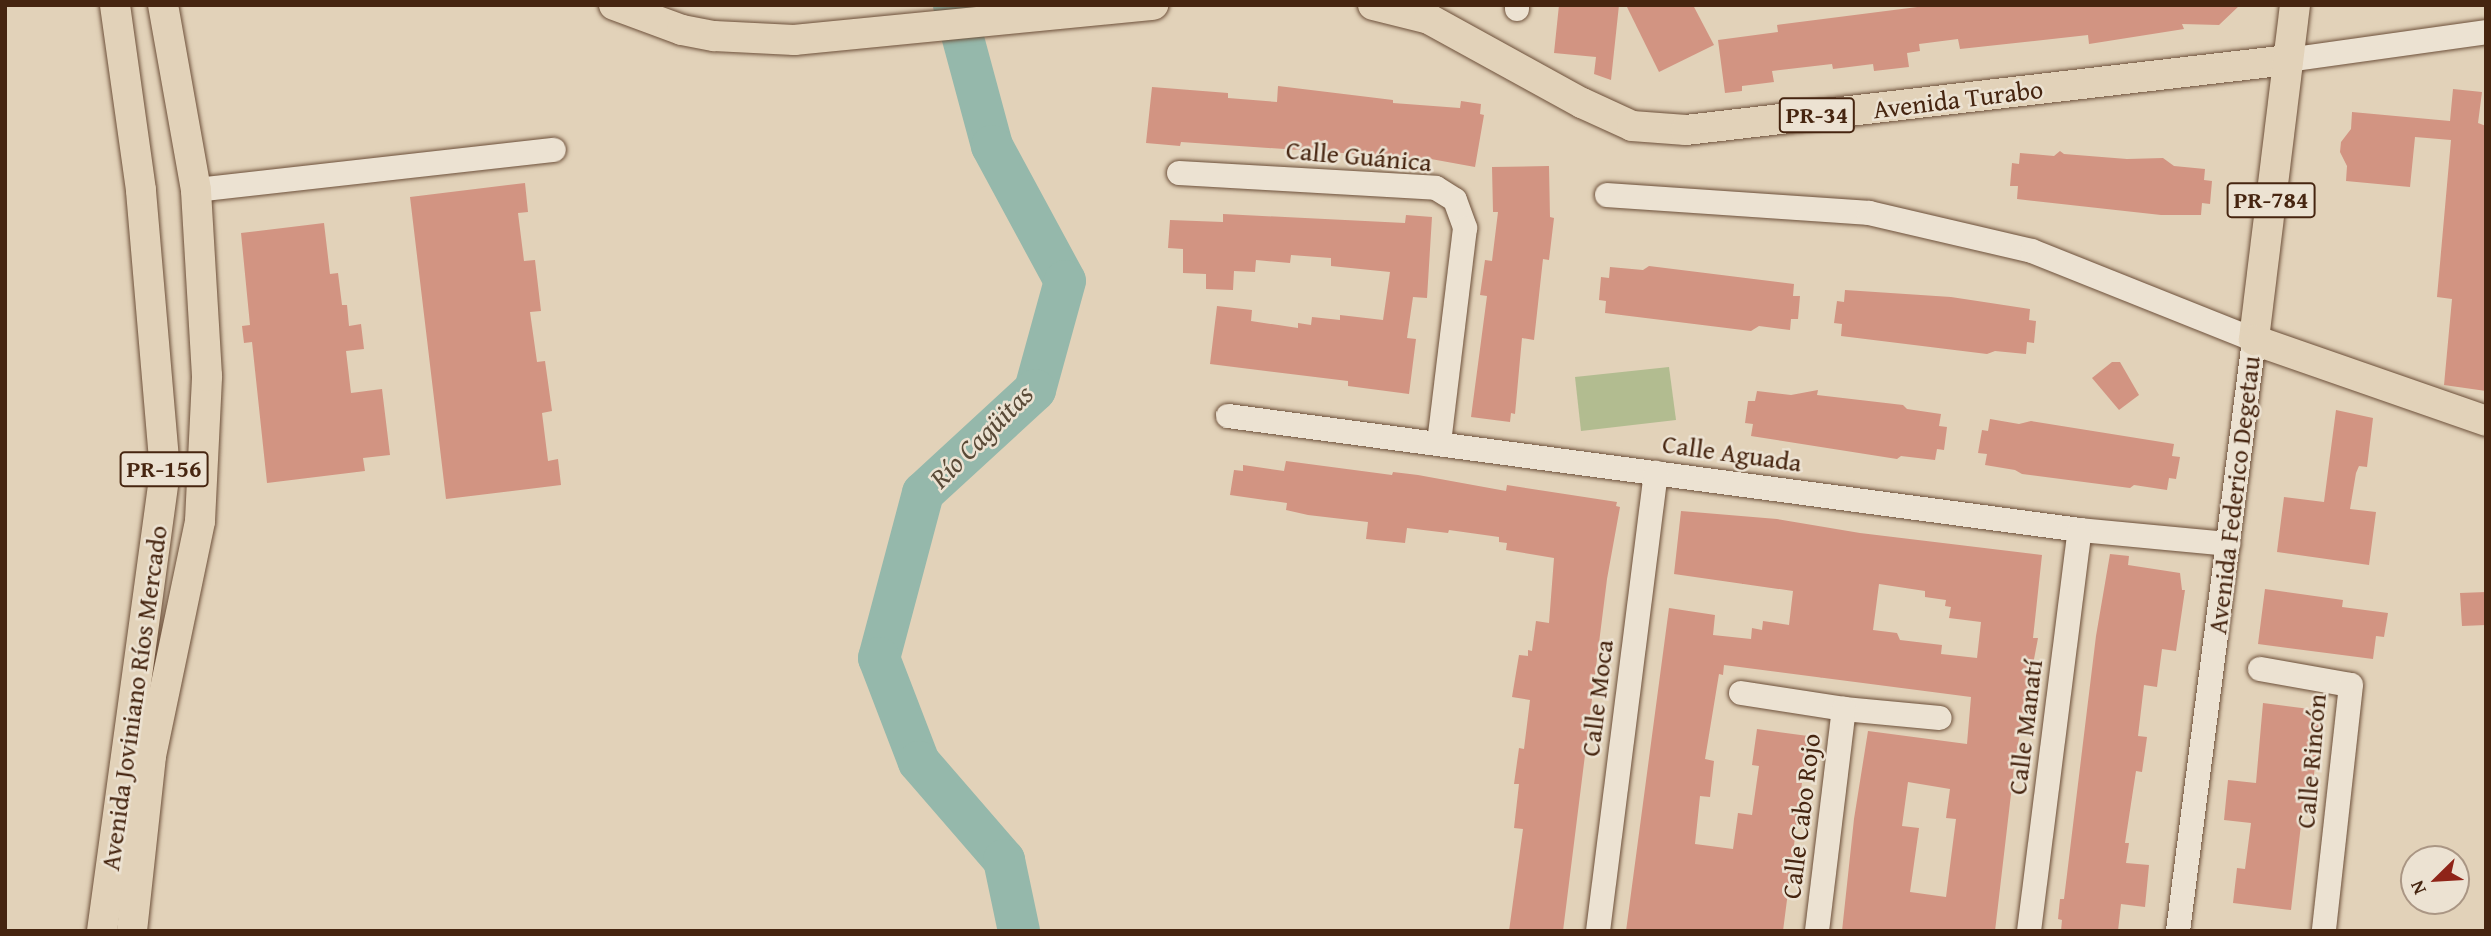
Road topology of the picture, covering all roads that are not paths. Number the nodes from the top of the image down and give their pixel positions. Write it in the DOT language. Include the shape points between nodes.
graph roads {
  1 [pos="115,5"];
  2 [pos="163,5"];
  3 [pos="614,5"];
  4 [pos="1153,5"];
  5 [pos="1373,5"];
  6 [pos="2295,5"];
  7 [pos="2486,32"];
  8 [pos="2288,60"];
  9 [pos="554,150"];
  10 [pos="1179,173"];
  11 [pos="196,190"];
  12 [pos="1607,195"];
  13 [pos="2254,340"];
  14 [pos="1228,416"];
  15 [pos="2486,421"];
  16 [pos="1439,442"];
  17 [pos="1656,472"];
  18 [pos="2080,530"];
  19 [pos="2228,544"];
  20 [pos="2260,669"];
  21 [pos="1741,693"];
  22 [pos="1844,709"];
  23 [pos="1940,718"];
  24 [pos="102,931"];
  25 [pos="132,931"];
  26 [pos="1598,931"];
  27 [pos="1817,931"];
  28 [pos="2029,931"];
  29 [pos="2178,931"];
  30 [pos="2325,931"];
  1 -- 24 [label="main road, Avenida Joviniano Ríos Mercado / PR-156" via="141,190 164,471"];
  2 -- 11 [label="main road, Avenida Joviniano Ríos Mercado / PR-156"];
  3 -- 4 [label="main road" via="682,30 794,40"];
  5 -- 8 [label="main road, Avenida Turabo / PR-34" via="1429,19 1632,126 1686,131"];
  6 -- 8 [label="main road, Avenida Federico Degetau"];
  7 -- 8 [label="street, Avenida Turabo"];
  8 -- 13 [label="main road, Avenida Federico Degetau / PR-784"];
  9 -- 11 [label="street"];
  10 -- 16 [label="street, Calle Guánica" via="1436,188 1455,200 1465,228"];
  11 -- 25 [label="main road, Avenida Joviniano Ríos Mercado / PR-156" via="207,376 200,522 151,756"];
  12 -- 13 [label="street" via="1869,213 2032,251"];
  13 -- 15 [label="main road"];
  13 -- 19 [label="street, Avenida Federico Degetau"];
  14 -- 16 [label="street, Calle Aguada"];
  16 -- 17 [label="street, Calle Aguada"];
  17 -- 18 [label="street, Calle Aguada"];
  17 -- 26 [label="street, Calle Moca"];
  18 -- 19 [label="street, Calle Aguada"];
  18 -- 28 [label="street, Calle Manatí"];
  19 -- 29 [label="street, Avenida Federico Degetau"];
  20 -- 30 [label="street, Calle Rincón" via="2351,685"];
  21 -- 22 [label="street, Calle Cabo Rojo"];
  22 -- 23 [label="street, Calle Cabo Rojo"];
  22 -- 27 [label="street, Calle Cabo Rojo"];
}
